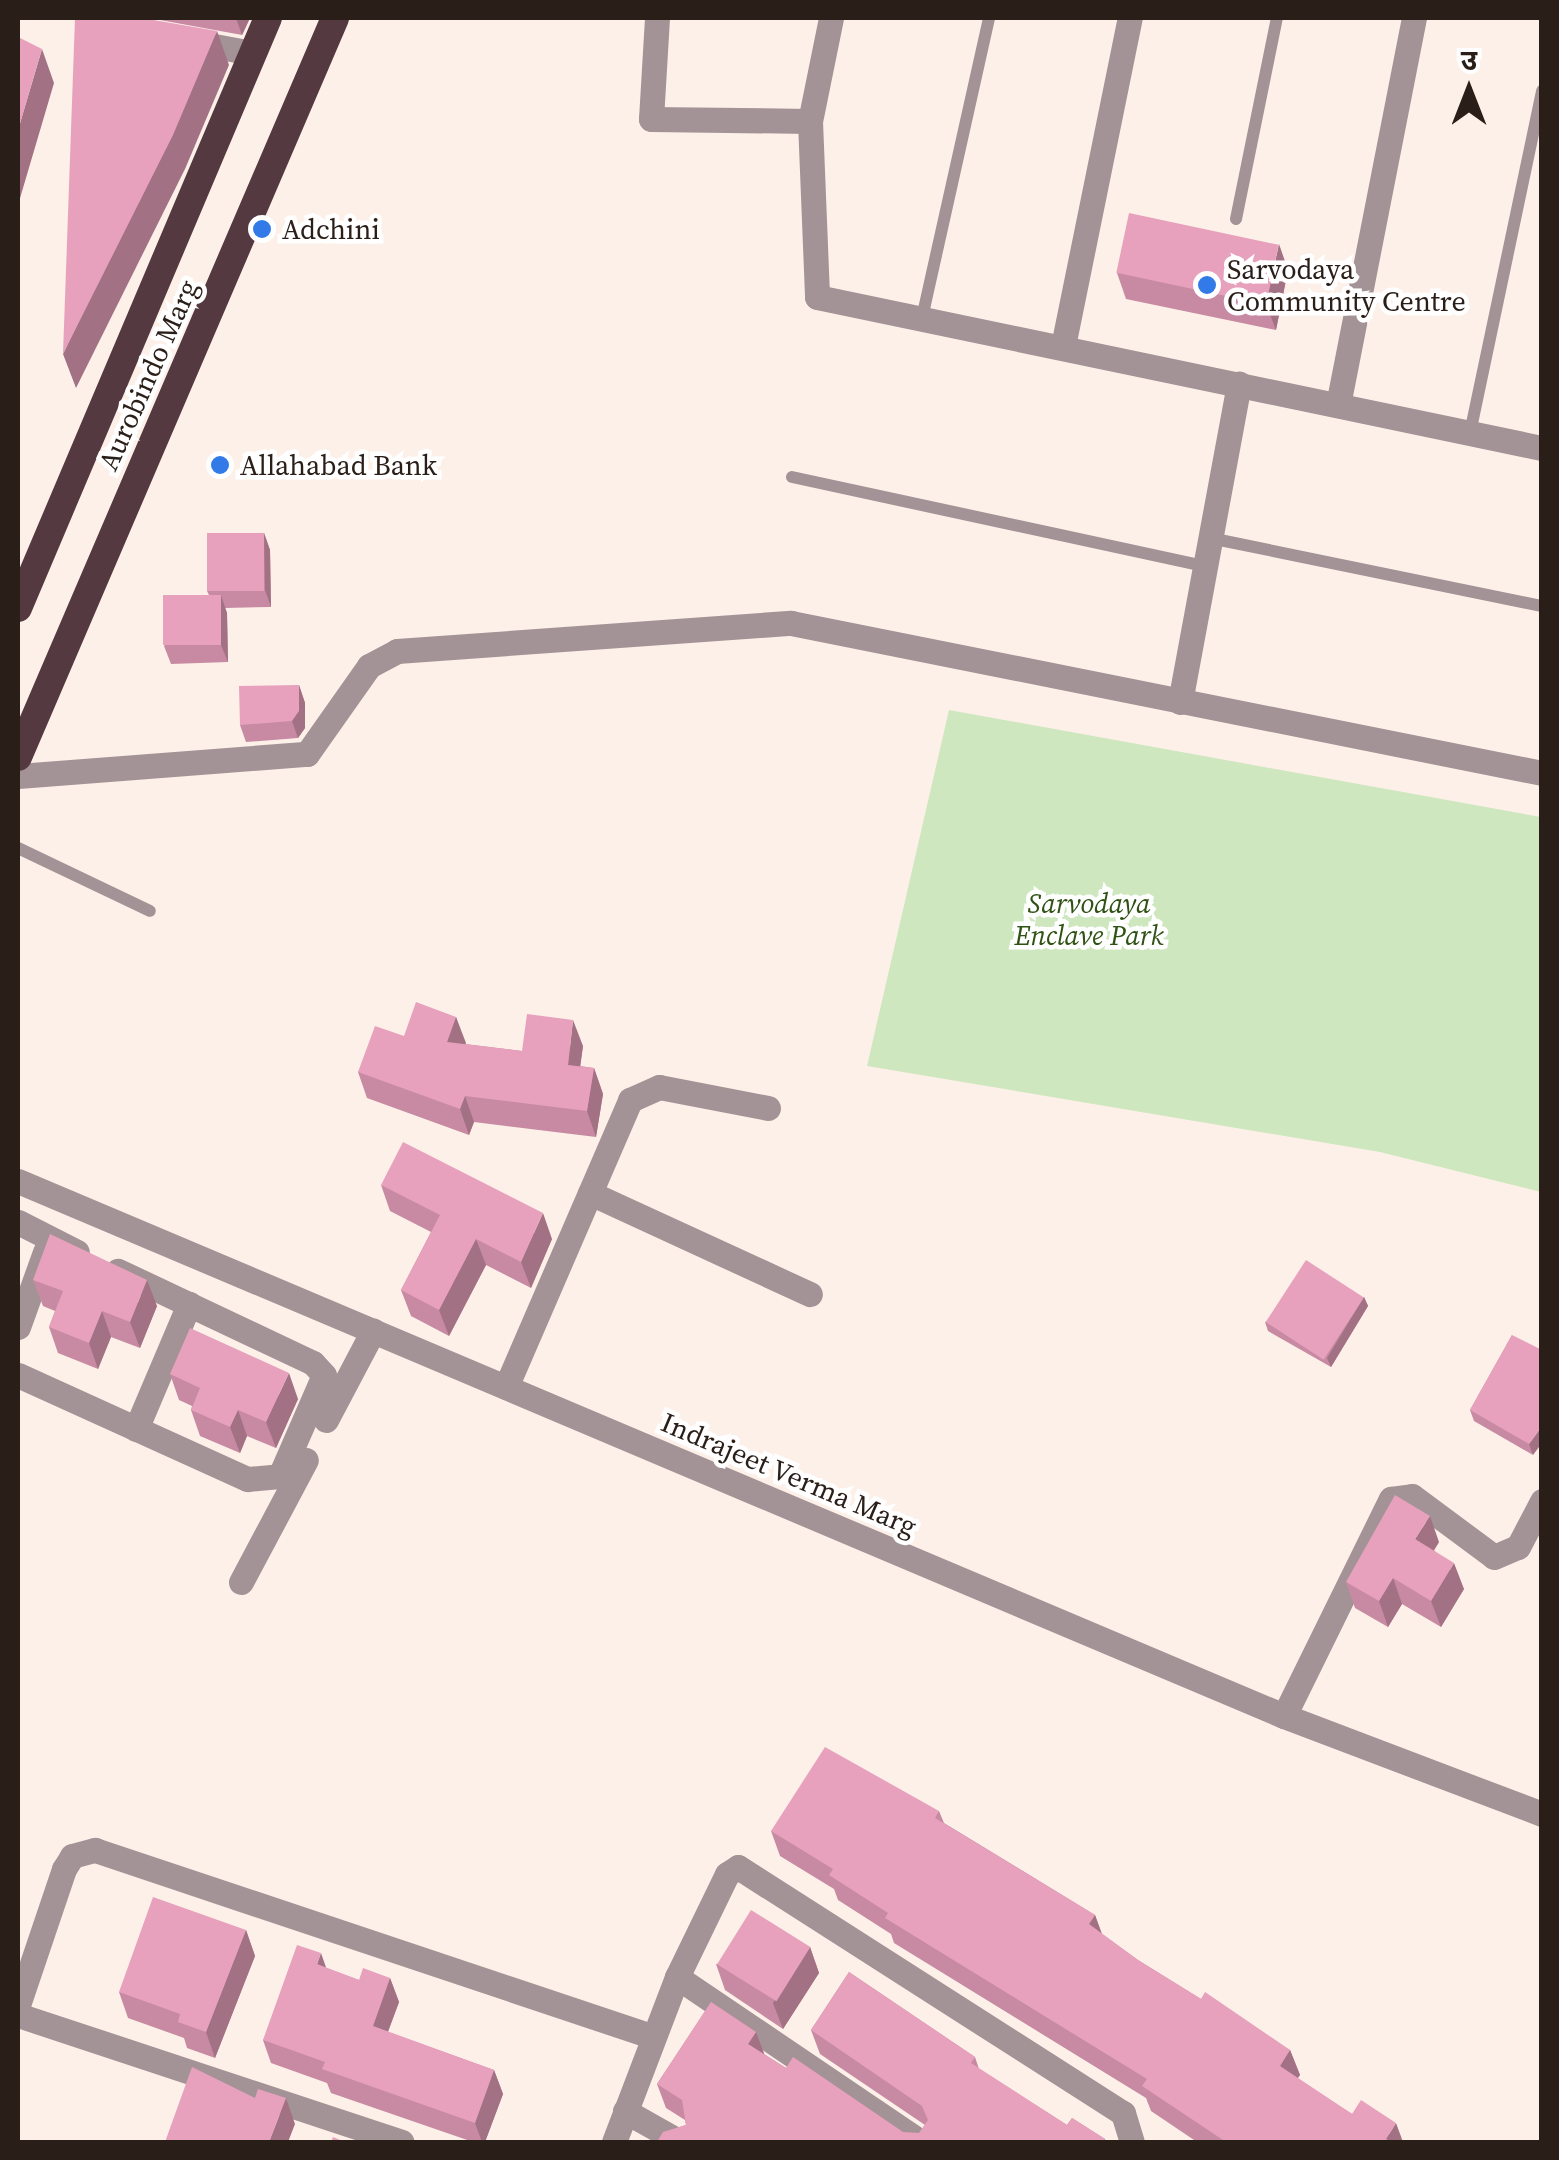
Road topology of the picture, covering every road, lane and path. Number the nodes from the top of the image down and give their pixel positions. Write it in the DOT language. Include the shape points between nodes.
graph roads {
  1 [pos="268,18"];
  2 [pos="334,18"];
  3 [pos="658,18"];
  4 [pos="831,18"];
  5 [pos="990,18"];
  6 [pos="1130,18"];
  7 [pos="1277,18"];
  8 [pos="1414,18"];
  9 [pos="162,36"];
  10 [pos="252,53"];
  11 [pos="1542,90"];
  12 [pos="810,121"];
  13 [pos="1236,219"];
  14 [pos="922,318"];
  15 [pos="1063,346"];
  16 [pos="1238,382"];
  17 [pos="1338,405"];
  18 [pos="1470,433"];
  19 [pos="1542,448"];
  20 [pos="792,477"];
  21 [pos="1210,538"];
  22 [pos="1205,566"];
  23 [pos="1542,606"];
  24 [pos="18,608"];
  25 [pos="1180,702"];
  26 [pos="18,757"];
  27 [pos="1542,773"];
  28 [pos="18,776"];
  29 [pos="18,848"];
  30 [pos="150,911"];
  31 [pos="768,1108"];
  32 [pos="18,1181"];
  33 [pos="590,1193"];
  34 [pos="86,1210"];
  35 [pos="18,1222"];
  36 [pos="60,1243"];
  37 [pos="810,1294"];
  38 [pos="189,1304"];
  39 [pos="18,1327"];
  40 [pos="372,1331"];
  41 [pos="18,1375"];
  42 [pos="506,1387"];
  43 [pos="136,1429"];
  44 [pos="1542,1501"];
  45 [pos="241,1582"];
  46 [pos="1284,1716"];
  47 [pos="1542,1814"];
  48 [pos="676,1977"];
  49 [pos="18,2005"];
  50 [pos="18,2015"];
  51 [pos="651,2036"];
  52 [pos="625,2111"];
  53 [pos="400,2142"];
  54 [pos="614,2142"];
  55 [pos="680,2142"];
  56 [pos="920,2142"];
  57 [pos="1132,2142"];
  1 -- 10 [label="highway, Aurobindo Marg"];
  2 -- 26 [label="highway, Aurobindo Marg"];
  3 -- 12 [label="street" via="651,120"];
  4 -- 12 [label="street"];
  5 -- 14 [label="lane"];
  6 -- 15 [label="street"];
  7 -- 13 [label="lane"];
  8 -- 17 [label="street"];
  9 -- 10 [label="street"];
  10 -- 24 [label="highway, Aurobindo Marg"];
  11 -- 18 [label="lane"];
  12 -- 14 [label="street" via="817,297"];
  14 -- 15 [label="street"];
  15 -- 16 [label="street"];
  16 -- 17 [label="street"];
  16 -- 21 [label="street"];
  17 -- 18 [label="street"];
  18 -- 19 [label="street"];
  20 -- 22 [label="lane"];
  21 -- 22 [label="street"];
  21 -- 23 [label="lane"];
  22 -- 25 [label="street"];
  25 -- 27 [label="street"];
  25 -- 28 [label="street" via="791,622 396,651 369,666 307,754"];
  29 -- 30 [label="lane"];
  31 -- 33 [label="street" via="644,1089 630,1100"];
  32 -- 34 [label="street, Indrajeet Verma Marg"];
  33 -- 37 [label="street"];
  33 -- 42 [label="street"];
  34 -- 36 [label="street"];
  34 -- 40 [label="street, Indrajeet Verma Marg"];
  35 -- 36 [label="street"];
  36 -- 38 [label="street"];
  36 -- 39 [label="street"];
  38 -- 43 [label="street"];
  38 -- 43 [label="street" via="313,1363 325,1386 280,1476 265,1482"];
  40 -- 42 [label="street, Indrajeet Verma Marg"];
  40 -- 45 [label="street"];
  41 -- 43 [label="street"];
  42 -- 46 [label="street, Indrajeet Verma Marg"];
  44 -- 46 [label="street" via="1518,1547 1494,1557 1412,1496 1391,1499"];
  46 -- 47 [label="street, Indrajeet Verma Marg"];
  48 -- 51 [label="street"];
  48 -- 56 [label="street"];
  48 -- 57 [label="street" via="727,1874 749,1870 1123,2112"];
  49 -- 51 [label="street" via="64,1869 72,1856 95,1850"];
  50 -- 53 [label="street"];
  51 -- 52 [label="street"];
  52 -- 54 [label="street"];
  52 -- 55 [label="street"];
}
